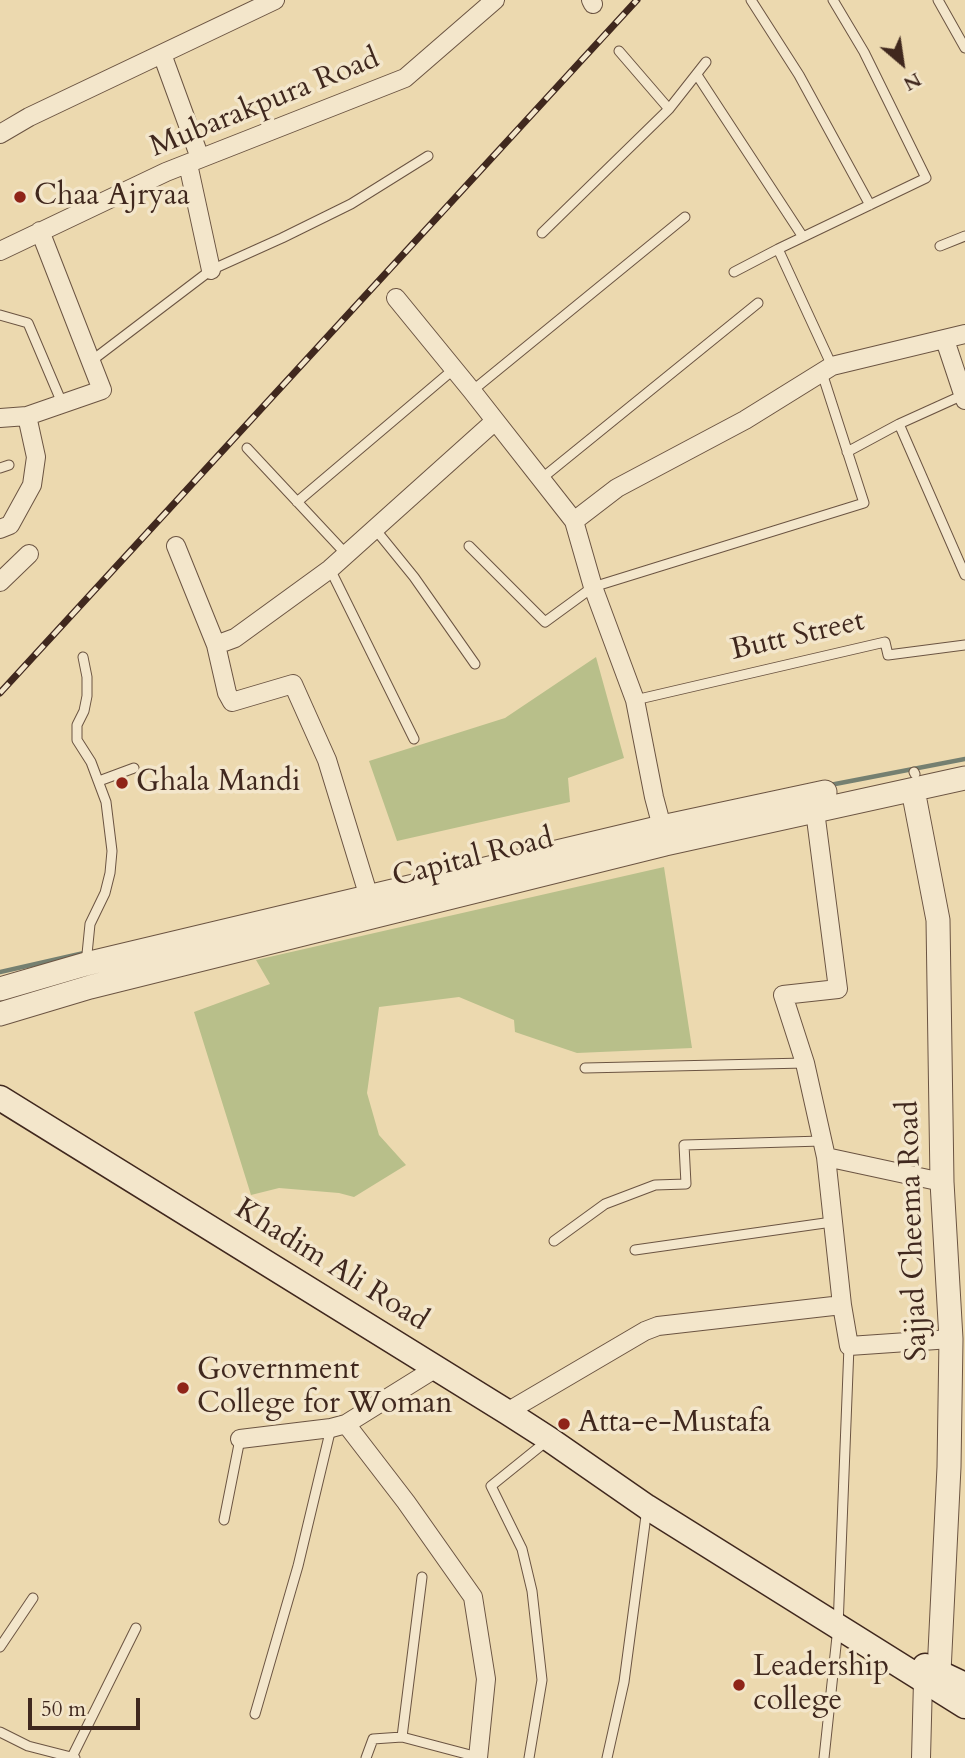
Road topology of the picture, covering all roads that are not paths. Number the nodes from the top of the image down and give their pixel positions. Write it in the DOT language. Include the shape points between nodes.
graph roads {
  1 [pos="275,0"];
  2 [pos="495,0"];
  3 [pos="751,0"];
  4 [pos="833,0"];
  5 [pos="938,0"];
  6 [pos="964,44"];
  7 [pos="619,51"];
  8 [pos="162,54"];
  9 [pos="706,62"];
  10 [pos="697,75"];
  11 [pos="668,108"];
  12 [pos="0,134"];
  13 [pos="428,156"];
  14 [pos="194,161"];
  15 [pos="870,205"];
  16 [pos="685,217"];
  17 [pos="40,231"];
  18 [pos="542,233"];
  19 [pos="965,236"];
  20 [pos="803,237"];
  21 [pos="940,246"];
  22 [pos="778,249"];
  23 [pos="0,251"];
  24 [pos="211,270"];
  25 [pos="734,272"];
  26 [pos="396,298"];
  27 [pos="758,303"];
  28 [pos="0,315"];
  29 [pos="965,334"];
  30 [pos="945,340"];
  31 [pos="90,362"];
  32 [pos="454,369"];
  33 [pos="827,370"];
  34 [pos="472,391"];
  35 [pos="964,397"];
  36 [pos="62,403"];
  37 [pos="27,416"];
  38 [pos="0,418"];
  39 [pos="495,421"];
  40 [pos="900,424"];
  41 [pos="247,448"];
  42 [pos="847,452"];
  43 [pos="541,480"];
  44 [pos="297,502"];
  45 [pos="574,521"];
  46 [pos="0,528"];
  47 [pos="375,529"];
  48 [pos="176,546"];
  49 [pos="470,546"];
  50 [pos="29,554"];
  51 [pos="346,554"];
  52 [pos="330,569"];
  53 [pos="965,575"];
  54 [pos="0,582"];
  55 [pos="593,587"];
  56 [pos="216,645"];
  57 [pos="965,645"];
  58 [pos="83,657"];
  59 [pos="475,664"];
  60 [pos="635,700"];
  61 [pos="414,739"];
  62 [pos="965,763"];
  63 [pos="134,768"];
  64 [pos="914,778"];
  65 [pos="965,778"];
  66 [pos="99,781"];
  67 [pos="815,811"];
  68 [pos="663,835"];
  69 [pos="369,897"];
  70 [pos="87,956"];
  71 [pos="90,987"];
  72 [pos="0,989"];
  73 [pos="0,1014"];
  74 [pos="805,1063"];
  75 [pos="585,1068"];
  76 [pos="0,1098"];
  77 [pos="824,1149"];
  78 [pos="942,1182"];
  79 [pos="832,1222"];
  80 [pos="554,1241"];
  81 [pos="635,1250"];
  82 [pos="842,1305"];
  83 [pos="958,1338"];
  84 [pos="849,1346"];
  85 [pos="436,1368"];
  86 [pos="507,1412"];
  87 [pos="338,1426"];
  88 [pos="240,1439"];
  89 [pos="549,1439"];
  90 [pos="957,1467"];
  91 [pos="647,1507"];
  92 [pos="224,1520"];
  93 [pos="422,1577"];
  94 [pos="33,1598"];
  95 [pos="838,1627"];
  96 [pos="136,1628"];
  97 [pos="0,1647"];
  98 [pos="931,1676"];
  99 [pos="965,1685"];
  100 [pos="965,1706"];
  101 [pos="255,1714"];
  102 [pos="0,1732"];
  103 [pos="402,1737"];
  104 [pos="74,1758"];
  105 [pos="366,1758"];
  106 [pos="479,1758"];
  107 [pos="529,1758"];
  108 [pos="607,1758"];
  109 [pos="824,1758"];
  110 [pos="921,1758"];
  1 -- 8 [label="street"];
  2 -- 14 [label="street, Mubarakpura Road" via="405,78"];
  3 -- 15 [label="lane" via="799,75"];
  4 -- 15 [label="lane" via="926,178"];
  5 -- 6 [label="lane"];
  7 -- 11 [label="lane"];
  8 -- 12 [label="street"];
  8 -- 14 [label="street"];
  9 -- 10 [label="lane"];
  10 -- 11 [label="lane"];
  10 -- 20 [label="lane"];
  11 -- 18 [label="lane"];
  13 -- 24 [label="lane" via="351,204"];
  14 -- 17 [label="street, Mubarakpura Road"];
  14 -- 24 [label="street"];
  15 -- 20 [label="lane"];
  16 -- 34 [label="lane"];
  17 -- 23 [label="street, Mubarakpura Road"];
  17 -- 31 [label="street"];
  19 -- 21 [label="lane"];
  20 -- 22 [label="lane"];
  22 -- 25 [label="lane"];
  22 -- 33 [label="lane"];
  24 -- 31 [label="lane"];
  26 -- 32 [label="street"];
  27 -- 43 [label="lane"];
  28 -- 36 [label="lane" via="28,323"];
  29 -- 30 [label="street"];
  30 -- 33 [label="street"];
  30 -- 35 [label="street"];
  31 -- 36 [label="street" via="102,390"];
  32 -- 34 [label="street"];
  32 -- 44 [label="lane"];
  33 -- 42 [label="lane"];
  33 -- 45 [label="street" via="617,488"];
  34 -- 39 [label="street"];
  35 -- 40 [label="lane"];
  36 -- 37 [label="street"];
  37 -- 38 [label="street"];
  37 -- 46 [label="street" via="36,457 33,485 10,526"];
  39 -- 43 [label="street"];
  39 -- 47 [label="street"];
  40 -- 42 [label="lane"];
  40 -- 53 [label="lane"];
  41 -- 44 [label="lane"];
  42 -- 55 [label="lane" via="864,503"];
  43 -- 45 [label="street"];
  44 -- 51 [label="lane"];
  45 -- 55 [label="street"];
  47 -- 51 [label="street"];
  47 -- 59 [label="lane"];
  48 -- 56 [label="street"];
  49 -- 55 [label="lane" via="545,622"];
  50 -- 54 [label="street"];
  51 -- 52 [label="street"];
  52 -- 56 [label="street" via="235,638"];
  52 -- 61 [label="lane"];
  55 -- 60 [label="street"];
  56 -- 69 [label="street" via="232,702 293,684 327,760"];
  57 -- 60 [label="lane, Butt Street" via="888,654 885,642"];
  58 -- 66 [label="lane" via="87,696 77,725 78,740"];
  60 -- 68 [label="street"];
  62 -- 64 [label="street"];
  63 -- 66 [label="lane"];
  64 -- 65 [label="street, Capital Road"];
  64 -- 67 [label="street, Capital Road"];
  64 -- 68 [label="street"];
  64 -- 78 [label="street, Sajjad Cheema Road" via="938,920"];
  66 -- 70 [label="lane" via="106,802 110,873 90,924"];
  67 -- 68 [label="street, Capital Road"];
  67 -- 74 [label="street" via="838,989 783,995"];
  68 -- 69 [label="street"];
  68 -- 71 [label="street, Capital Road"];
  69 -- 70 [label="street"];
  70 -- 71 [label="street"];
  70 -- 72 [label="street"];
  71 -- 73 [label="street, Capital Road"];
  74 -- 75 [label="lane"];
  74 -- 77 [label="street"];
  76 -- 85 [label="main road, Khadim Ali Road"];
  77 -- 78 [label="street"];
  77 -- 79 [label="street"];
  77 -- 80 [label="lane" via="684,1145 686,1184 655,1185 605,1204"];
  78 -- 83 [label="street, Sajjad Cheema Road"];
  79 -- 81 [label="lane"];
  79 -- 82 [label="street"];
  82 -- 84 [label="street"];
  82 -- 86 [label="street" via="658,1326"];
  83 -- 84 [label="street"];
  83 -- 90 [label="street, Sajjad Cheema Road"];
  84 -- 95 [label="lane"];
  85 -- 86 [label="main road, Khadim Ali Road"];
  85 -- 87 [label="street"];
  86 -- 89 [label="main road, Khadim Ali Road"];
  87 -- 88 [label="street"];
  87 -- 101 [label="lane"];
  87 -- 106 [label="street" via="406,1502 473,1597 486,1679"];
  88 -- 92 [label="lane"];
  89 -- 91 [label="main road, Khadim Ali Road"];
  89 -- 107 [label="lane" via="491,1486 522,1549 532,1591 542,1680"];
  90 -- 98 [label="street, Sajjad Cheema Road"];
  91 -- 95 [label="main road, Khadim Ali Road"];
  91 -- 108 [label="lane" via="624,1682"];
  93 -- 103 [label="lane"];
  94 -- 97 [label="lane"];
  95 -- 98 [label="main road, Khadim Ali Road"];
  95 -- 109 [label="lane"];
  96 -- 104 [label="lane"];
  98 -- 99 [label="main road, Khadim Ali Road"];
  98 -- 100 [label="main road, Khadim Ali Road"];
  98 -- 110 [label="street"];
  102 -- 104 [label="lane" via="28,1746"];
  103 -- 105 [label="lane" via="373,1739"];
  103 -- 106 [label="lane"];
}
